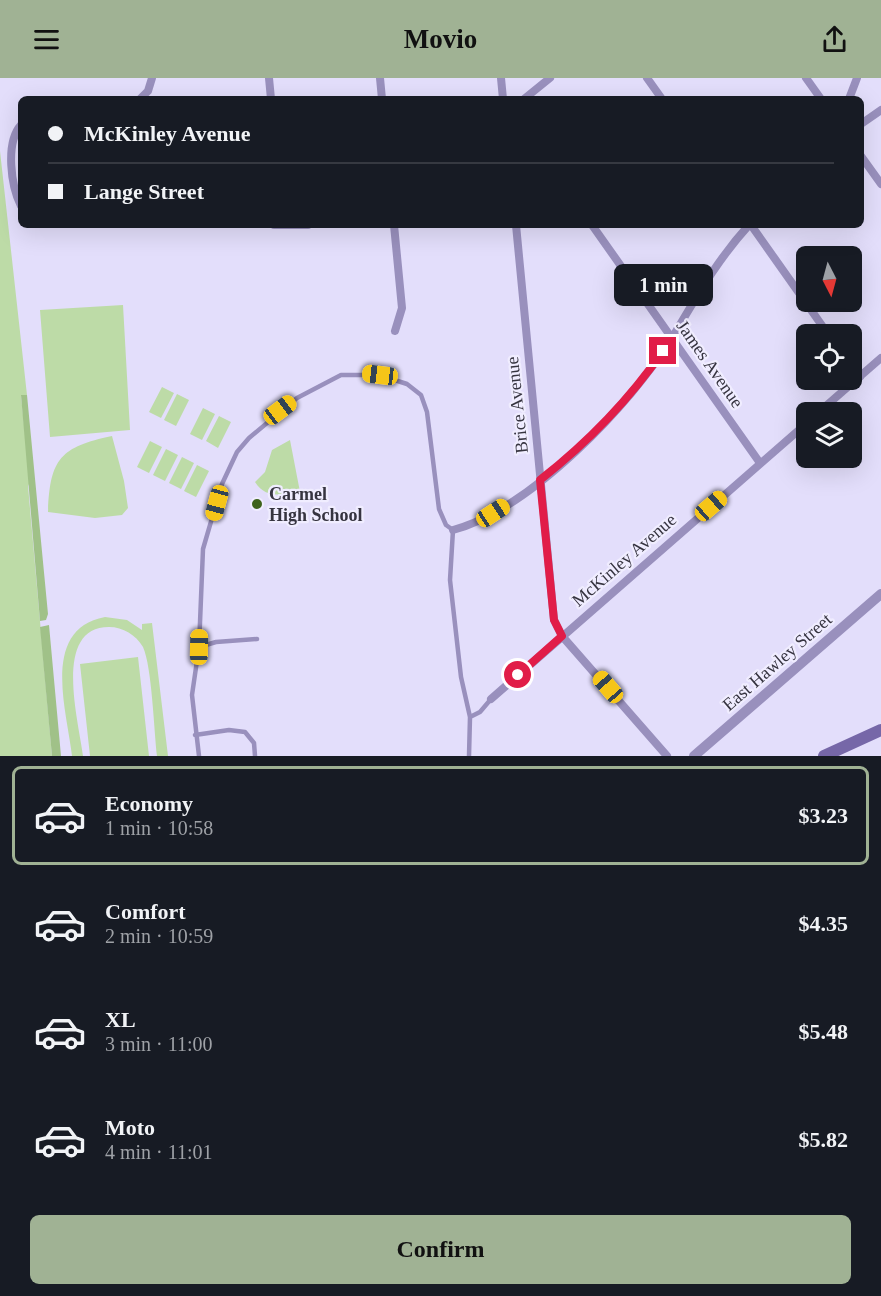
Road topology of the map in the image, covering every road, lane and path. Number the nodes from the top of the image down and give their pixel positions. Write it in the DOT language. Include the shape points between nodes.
graph roads {
  1 [pos="152,78"];
  2 [pos="268,78"];
  3 [pos="380,78"];
  4 [pos="501,78"];
  5 [pos="550,78"];
  6 [pos="647,78"];
  7 [pos="806,78"];
  8 [pos="858,78"];
  9 [pos="143,96"];
  10 [pos="271,96"];
  11 [pos="382,96"];
  12 [pos="503,96"];
  13 [pos="528,96"];
  14 [pos="660,96"];
  15 [pos="819,96"];
  16 [pos="850,96"];
  17 [pos="881,110"];
  18 [pos="864,122"];
  19 [pos="18,129"];
  20 [pos="864,160"];
  21 [pos="881,184"];
  22 [pos="18,199"];
  23 [pos="394,228"];
  24 [pos="516,228"];
  25 [pos="594,228"];
  26 [pos="748,228"];
  27 [pos="752,228"];
  28 [pos="821,324"];
  29 [pos="395,330"];
  30 [pos="672,338"];
  31 [pos="881,358"];
  32 [pos="862,375"];
  33 [pos="845,390"];
  34 [pos="831,402"];
  35 [pos="796,432"];
  36 [pos="760,463"];
  37 [pos="540,480"];
  38 [pos="453,530"];
  39 [pos="881,594"];
  40 [pos="562,636"];
  41 [pos="257,639"];
  42 [pos="199,647"];
  43 [pos="491,699"];
  44 [pos="470,717"];
  45 [pos="881,730"];
  46 [pos="195,735"];
  47 [pos="199,756"];
  48 [pos="255,756"];
  49 [pos="469,756"];
  50 [pos="667,756"];
  51 [pos="694,756"];
  52 [pos="824,756"];
  1 -- 9 [label="street"];
  2 -- 10 [label="street"];
  3 -- 11 [label="street"];
  4 -- 12 [label="street"];
  5 -- 13 [label="street"];
  6 -- 14 [label="street"];
  7 -- 15 [label="street"];
  8 -- 16 [label="street"];
  17 -- 18 [label="street"];
  19 -- 22 [label="street" via="12,149"];
  20 -- 21 [label="street"];
  23 -- 29 [label="street" via="402,308"];
  24 -- 37 [label="street, Brice Avenue"];
  25 -- 30 [label="street, James Avenue"];
  26 -- 30 [label="street" via="711,272"];
  27 -- 28 [label="street"];
  30 -- 36 [label="street, James Avenue"];
  30 -- 37 [label="street" via="584,443"];
  31 -- 32 [label="street"];
  33 -- 34 [label="street"];
  35 -- 36 [label="street, McKinley Avenue"];
  36 -- 40 [label="street, McKinley Avenue"];
  37 -- 38 [label="street" via="478,523"];
  37 -- 40 [label="street, Brice Avenue" via="554,620"];
  38 -- 42 [label="lane" via="446,525 439,509 427,412 421,395 414,388 380,375 341,375 325,382 297,398 249,438 230,466 203,549"];
  38 -- 44 [label="lane" via="450,580 461,677"];
  39 -- 51 [label="street, East Hawley Street"];
  40 -- 43 [label="street, McKinley Avenue"];
  40 -- 50 [label="street, Brice Avenue"];
  41 -- 42 [label="lane"];
  42 -- 46 [label="lane" via="192,695"];
  43 -- 44 [label="lane"];
  44 -- 49 [label="lane"];
  45 -- 52 [label="main road"];
  46 -- 47 [label="lane"];
  46 -- 48 [label="lane" via="245,732 254,743"];
}
